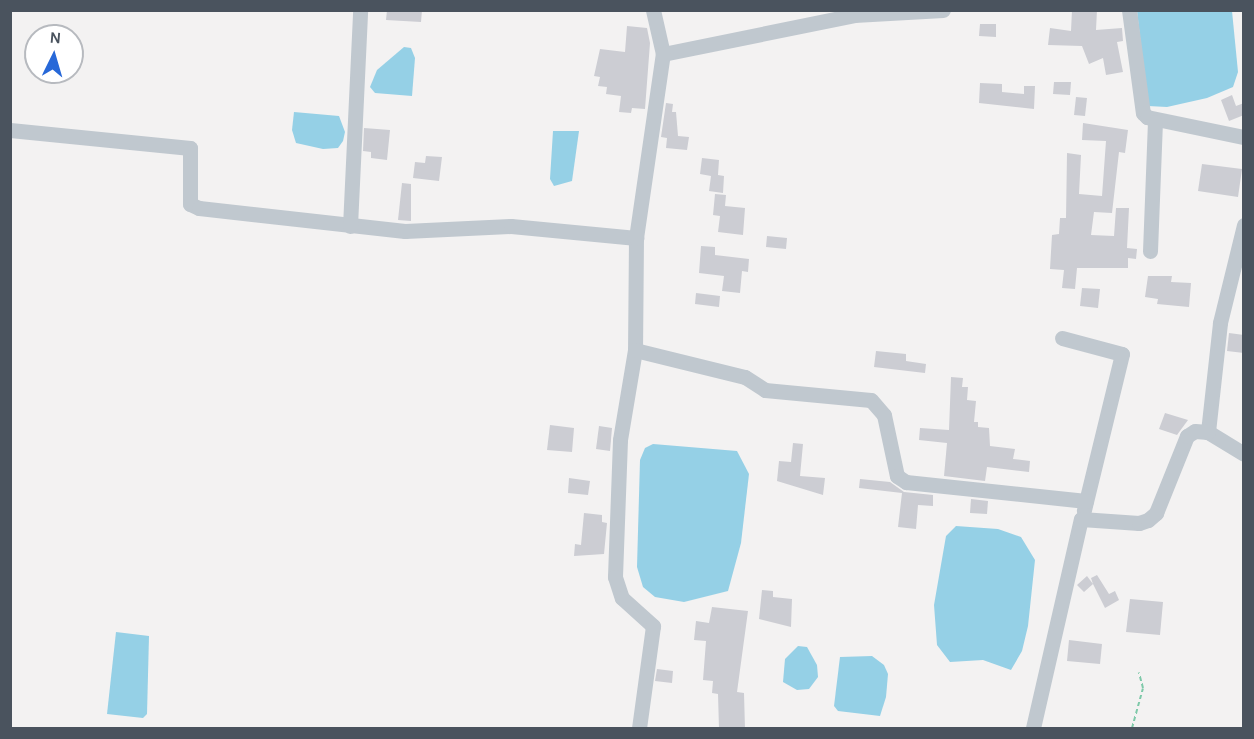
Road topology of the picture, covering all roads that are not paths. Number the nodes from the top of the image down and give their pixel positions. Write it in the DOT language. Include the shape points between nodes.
graph roads {
  1 [pos="360,10"];
  2 [pos="653,10"];
  3 [pos="943,10"];
  4 [pos="1129,10"];
  5 [pos="663,54"];
  6 [pos="1155,122"];
  7 [pos="10,130"];
  8 [pos="1244,137"];
  9 [pos="1244,225"];
  10 [pos="350,226"];
  11 [pos="636,238"];
  12 [pos="1150,251"];
  13 [pos="1062,338"];
  14 [pos="634,350"];
  15 [pos="1208,432"];
  16 [pos="1244,454"];
  17 [pos="1086,501"];
  18 [pos="1082,519"];
  19 [pos="639,729"];
  20 [pos="1032,729"];
  1 -- 10 [label="street"];
  2 -- 5 [label="street"];
  3 -- 5 [label="street" via="854,15"];
  4 -- 6 [label="street" via="1143,113"];
  5 -- 11 [label="street"];
  6 -- 8 [label="street"];
  6 -- 12 [label="street"];
  7 -- 10 [label="street" via="190,148 190,204"];
  9 -- 15 [label="street" via="1220,323"];
  10 -- 11 [label="street" via="405,231 511,226"];
  11 -- 14 [label="street"];
  13 -- 17 [label="street" via="1122,354"];
  14 -- 17 [label="street" via="745,376 765,390 871,400 884,415 897,476 906,482"];
  14 -- 19 [label="street" via="620,440 615,577 622,598 653,626"];
  15 -- 16 [label="street"];
  15 -- 18 [label="street" via="1195,431 1187,436 1156,513 1148,520 1139,523"];
  17 -- 18 [label="street"];
  18 -- 20 [label="street"];
}
